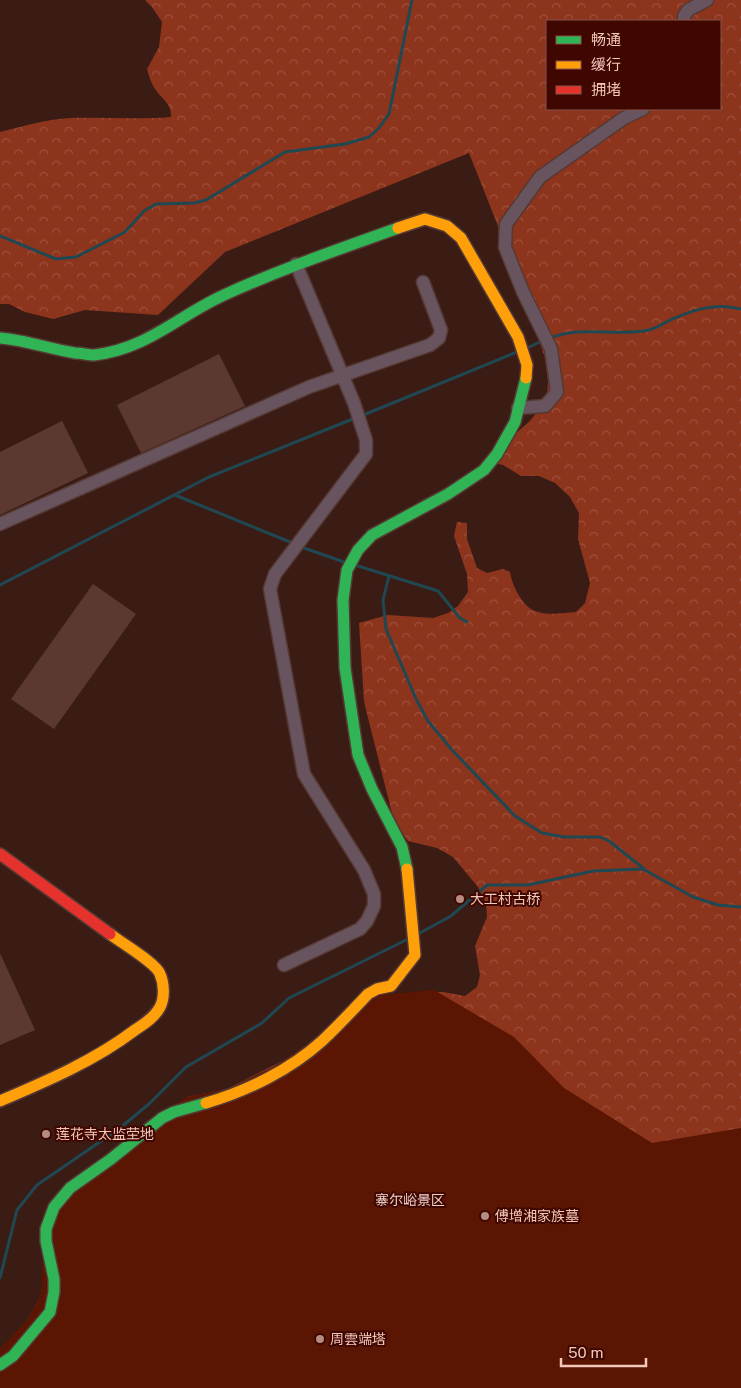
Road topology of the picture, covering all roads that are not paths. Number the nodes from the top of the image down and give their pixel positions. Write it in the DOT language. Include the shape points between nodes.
graph roads {
  1 [pos="707,0"];
  2 [pos="684,20"];
  3 [pos="641,110"];
  4 [pos="296,264"];
  5 [pos="424,282"];
  6 [pos="0,338"];
  7 [pos="342,376"];
  8 [pos="518,408"];
  9 [pos="0,524"];
  10 [pos="0,854"];
  11 [pos="284,965"];
  12 [pos="0,1101"];
  13 [pos="0,1365"];
  1 -- 2 [label="street" via="688,10"];
  3 -- 8 [label="street" via="624,118 540,177 506,224 505,247 551,349 558,392 545,406"];
  4 -- 6 [label="street" via="222,296 147,340 121,349 92,355"];
  4 -- 7 [label="street"];
  4 -- 8 [label="street" via="424,219 447,226 462,238 519,340 527,365"];
  5 -- 7 [label="street" via="441,330 439,338 430,345"];
  7 -- 9 [label="street" via="309,387"];
  7 -- 11 [label="street" via="366,440 366,454 290,554 270,589 304,774 364,870 374,894 374,906 368,921 360,929"];
  8 -- 13 [label="street" via="515,422 484,470 448,494 372,535 358,550 350,564 343,600 345,668 358,755 402,847 415,954 391,986 368,994 308,1053 252,1086 162,1118 70,1188 54,1207 46,1229 54,1279 50,1312 13,1356"];
  10 -- 12 [label="street" via="150,963 159,971 163,994 160,1008 120,1042 44,1083"];
}
